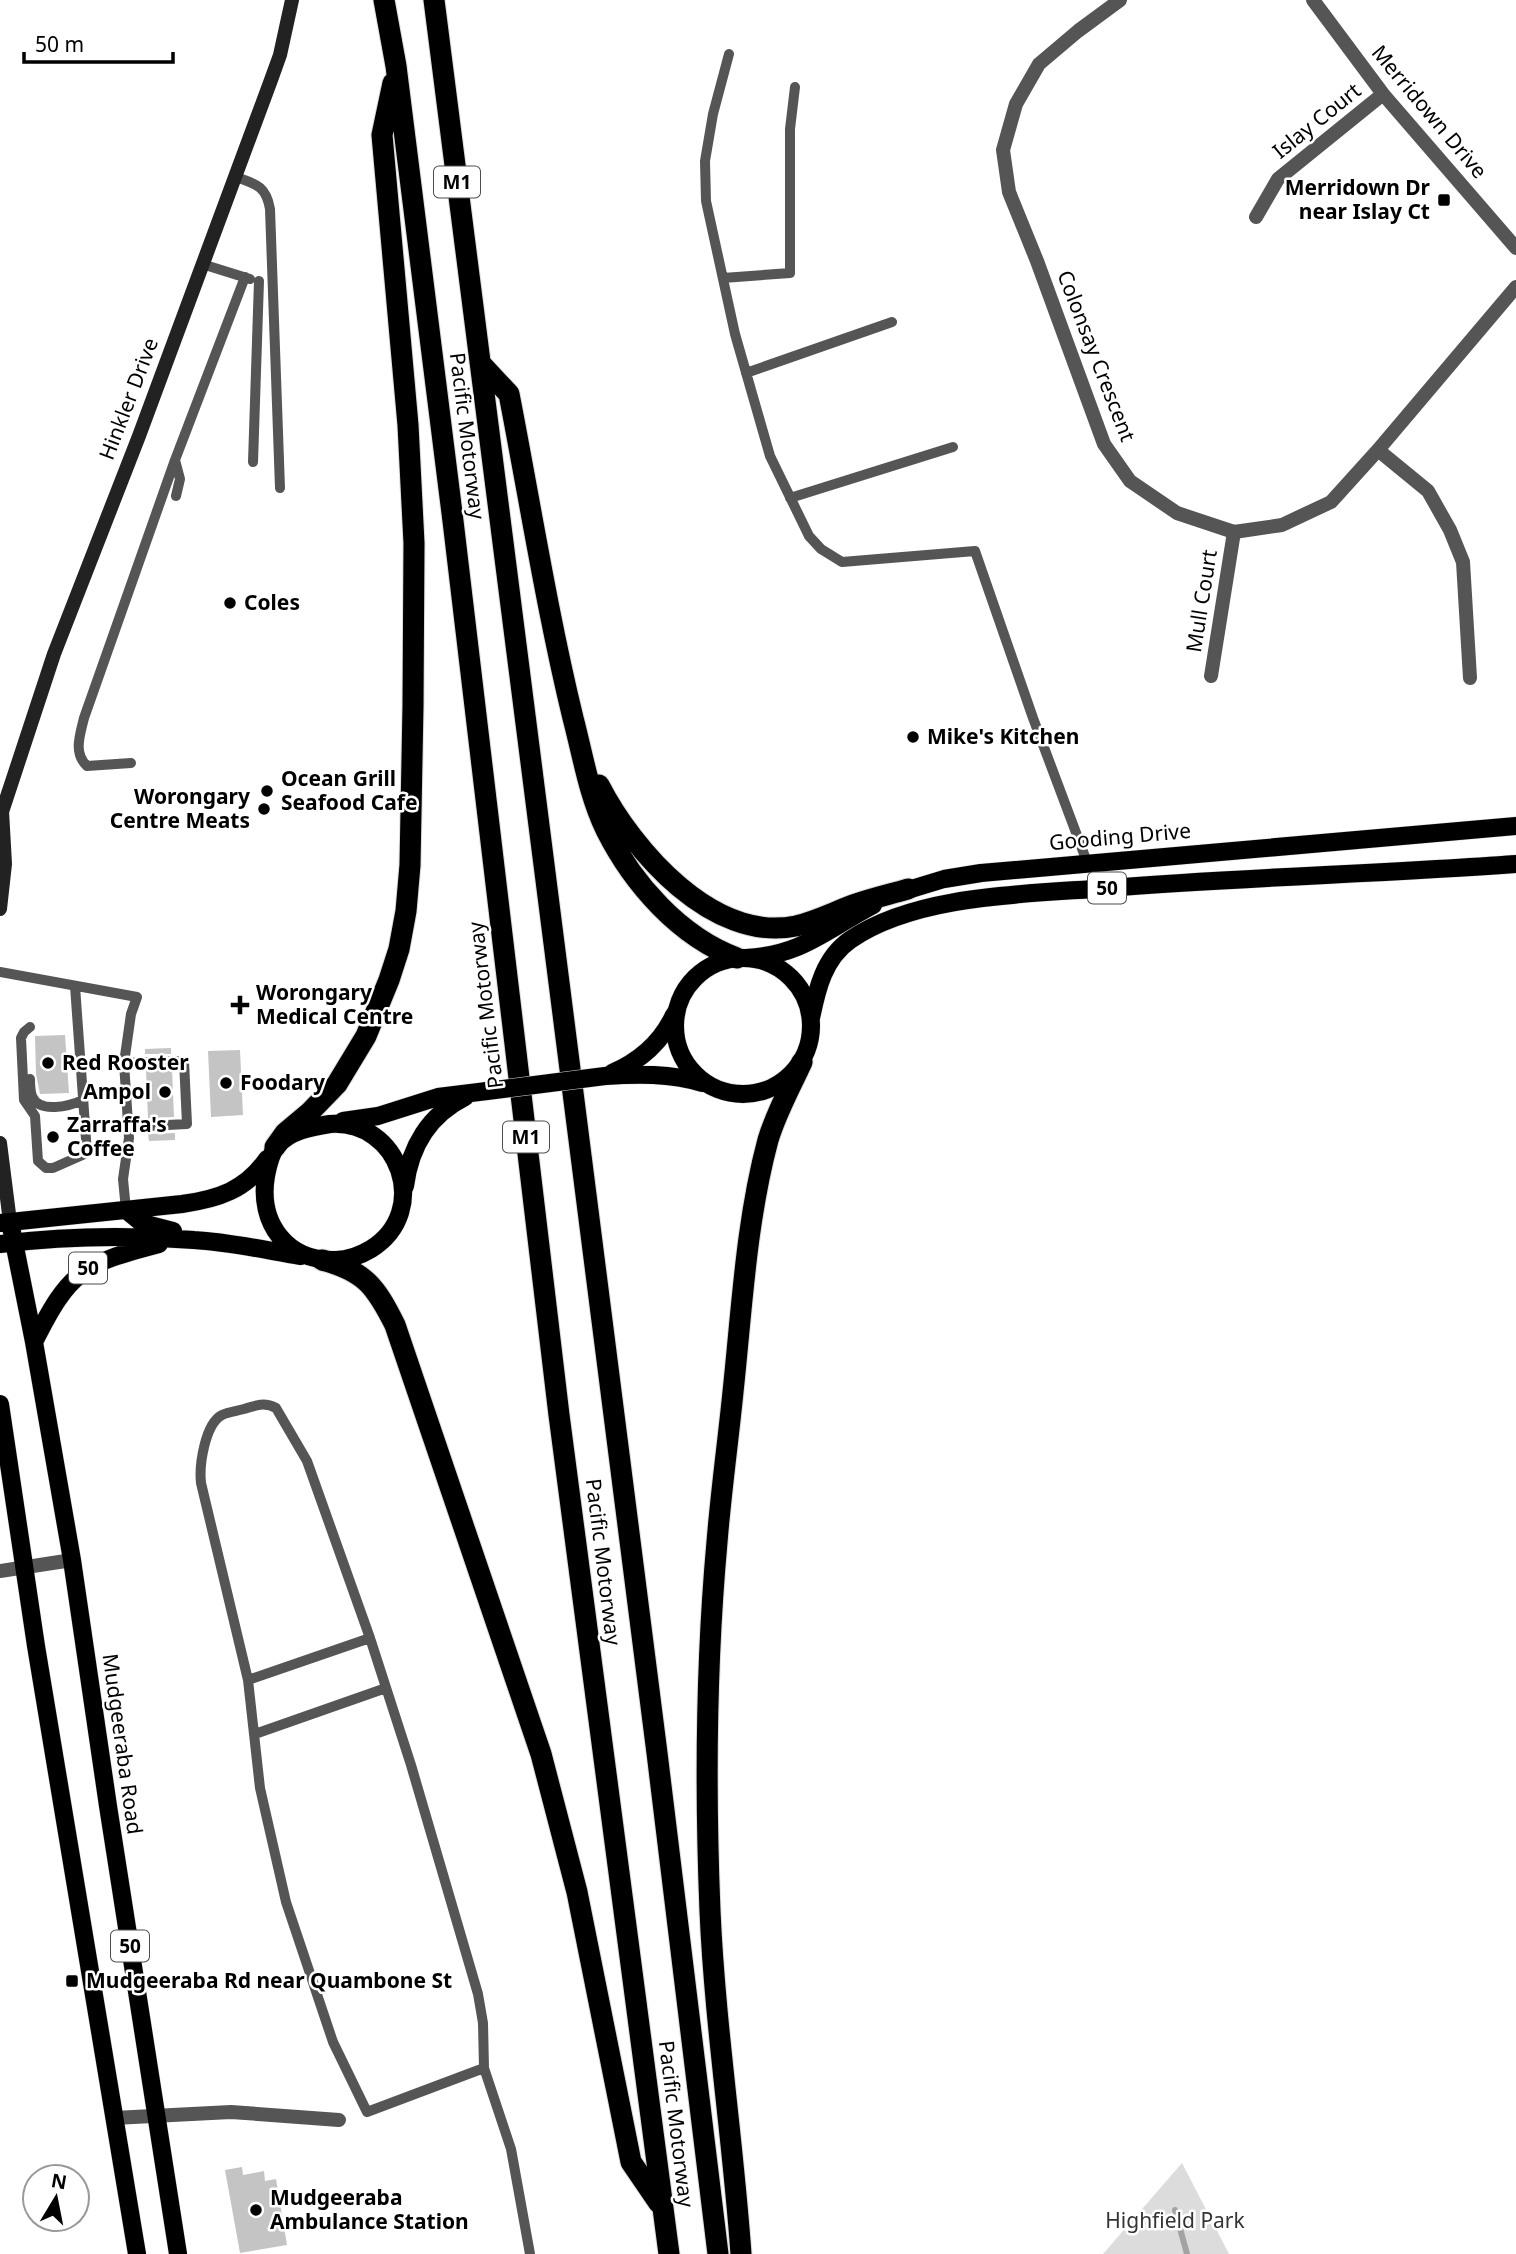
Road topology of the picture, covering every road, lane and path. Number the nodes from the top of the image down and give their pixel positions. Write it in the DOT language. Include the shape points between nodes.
graph roads {
  1 [pos="292,0"];
  2 [pos="384,0"];
  3 [pos="434,0"];
  4 [pos="1120,0"];
  5 [pos="1313,0"];
  6 [pos="729,54"];
  7 [pos="396,66"];
  8 [pos="795,87"];
  9 [pos="1383,94"];
  10 [pos="236,177"];
  11 [pos="1256,217"];
  12 [pos="1516,247"];
  13 [pos="202,264"];
  14 [pos="246,277"];
  15 [pos="723,278"];
  16 [pos="259,281"];
  17 [pos="274,286"];
  18 [pos="1516,286"];
  19 [pos="892,322"];
  20 [pos="480,363"];
  21 [pos="746,373"];
  22 [pos="953,447"];
  23 [pos="1378,450"];
  24 [pos="175,460"];
  25 [pos="253,461"];
  26 [pos="279,488"];
  27 [pos="176,496"];
  28 [pos="790,498"];
  29 [pos="1234,532"];
  30 [pos="1211,676"];
  31 [pos="1470,678"];
  32 [pos="574,721"];
  33 [pos="131,763"];
  34 [pos="1,814"];
  35 [pos="1516,826"];
  36 [pos="1087,863"];
  37 [pos="1516,864"];
  38 [pos="908,889"];
  39 [pos="0,909"];
  40 [pos="741,958"];
  41 [pos="0,972"];
  42 [pos="75,986"];
  43 [pos="677,1009"];
  44 [pos="811,1018"];
  45 [pos="802,1062"];
  46 [pos="124,1063"];
  47 [pos="606,1076"];
  48 [pos="715,1089"];
  49 [pos="482,1092"];
  50 [pos="83,1100"];
  51 [pos="330,1124"];
  52 [pos="128,1127"];
  53 [pos="0,1143"];
  54 [pos="274,1149"];
  55 [pos="403,1199"];
  56 [pos="126,1210"];
  57 [pos="5,1223"];
  58 [pos="176,1239"];
  59 [pos="6,1243"];
  60 [pos="224,1243"];
  61 [pos="318,1259"];
  62 [pos="34,1342"];
  63 [pos="0,1404"];
  64 [pos="72,1560"];
  65 [pos="24,1567"];
  66 [pos="0,1571"];
  67 [pos="370,1638"];
  68 [pos="248,1680"];
  69 [pos="386,1688"];
  70 [pos="255,1734"];
  71 [pos="484,2068"];
  72 [pos="155,2114"];
  73 [pos="114,2118"];
  74 [pos="339,2120"];
  75 [pos="663,2208"];
  76 [pos="138,2254"];
  77 [pos="178,2254"];
  78 [pos="530,2254"];
  79 [pos="668,2254"];
  80 [pos="718,2254"];
  81 [pos="741,2254"];
  1 -- 10 [label="main road, Hinkler Drive" via="280,55"];
  2 -- 7 [label="highway, Pacific Motorway / M1"];
  3 -- 20 [label="highway, Pacific Motorway / M1"];
  4 -- 29 [label="street, Colonsay Crescent" via="1040,64 1016,104 1003,150 1009,192 1104,444 1130,481 1178,513"];
  5 -- 9 [label="street, Merridown Drive"];
  6 -- 15 [label="lane" via="705,161 706,201"];
  7 -- 54 [label="highway" via="382,135 414,543 406,911 399,949 366,1036 337,1084"];
  7 -- 75 [label="highway, Pacific Motorway / M1" via="557,1401"];
  8 -- 15 [label="lane" via="790,129 790,273"];
  9 -- 11 [label="street, Islay Court" via="1278,179"];
  9 -- 12 [label="street, Merridown Drive"];
  10 -- 13 [label="main road, Hinkler Drive"];
  10 -- 17 [label="lane" via="258,185 268,198"];
  13 -- 14 [label="lane"];
  13 -- 34 [label="main road, Hinkler Drive" via="54,654"];
  14 -- 16 [label="lane"];
  14 -- 24 [label="lane"];
  15 -- 21 [label="lane"];
  16 -- 17 [label="lane"];
  16 -- 25 [label="lane"];
  17 -- 26 [label="lane"];
  18 -- 23 [label="street, Colonsay Crescent"];
  19 -- 21 [label="lane"];
  20 -- 32 [label="highway" via="509,394"];
  20 -- 80 [label="highway, Pacific Motorway / M1"];
  21 -- 28 [label="lane" via="769,456"];
  22 -- 28 [label="lane"];
  23 -- 29 [label="street, Colonsay Crescent" via="1331,502 1282,526"];
  23 -- 31 [label="street" via="1428,491 1463,562"];
  24 -- 27 [label="lane" via="180,479"];
  24 -- 33 [label="lane" via="79,740 80,757 87,766"];
  28 -- 36 [label="lane" via="809,536 842,562 975,551"];
  29 -- 30 [label="street, Mull Court"];
  32 -- 38 [label="highway" via="600,786 641,849 718,914 764,927 796,926"];
  32 -- 40 [label="highway" via="599,814 624,860 669,915 707,944"];
  34 -- 39 [label="main road, Hinkler Drive" via="5,864"];
  35 -- 36 [label="main road, Gooding Drive / 50"];
  36 -- 38 [label="main road, Gooding Drive / 50" via="981,873"];
  37 -- 44 [label="main road, 50" via="1189,882 939,905 879,925 844,944 823,975"];
  38 -- 40 [label="main road, Gooding Drive / 50" via="800,947"];
  40 -- 43 [label="main road, 50" via="704,969 687,987"];
  40 -- 44 [label="main road" via="764,960 789,976 804,996"];
  41 -- 42 [label="lane"];
  42 -- 46 [label="lane" via="137,997"];
  42 -- 50 [label="lane"];
  43 -- 47 [label="main road, 50" via="653,1047"];
  43 -- 48 [label="main road" via="675,1026 682,1057 695,1076"];
  44 -- 45 [label="main road, 50" via="810,1042"];
  45 -- 48 [label="main road, 50" via="783,1083 765,1091 741,1095"];
  45 -- 81 [label="highway" via="769,1137 759,1182 747,1255 712,1608 710,1912"];
  46 -- 52 [label="lane"];
  46 -- 52 [label="lane" via="184,1061 187,1124"];
  47 -- 48 [label="main road, 50" via="677,1077"];
  47 -- 49 [label="main road, 50, bridge"];
  49 -- 51 [label="main road, 50" via="430,1099 379,1116"];
  49 -- 55 [label="main road, 50" via="450,1105 434,1119 414,1148"];
  50 -- 50 [label="lane" via="55,1107 33,1099 28,1036 34,1025 24,1032 24,1100 34,1116 38,1161 43,1166 53,1168 87,1153"];
  51 -- 54 [label="main road, 50" via="301,1130"];
  51 -- 55 [label="main road" via="362,1129 386,1146 400,1171"];
  52 -- 56 [label="lane" via="123,1179"];
  53 -- 57 [label="main road"];
  54 -- 56 [label="main road, 50" via="252,1178 226,1195"];
  54 -- 61 [label="main road" via="265,1188 270,1222 292,1248"];
  55 -- 61 [label="main road, 50" via="392,1229 375,1246 353,1258"];
  56 -- 57 [label="main road, 50"];
  56 -- 60 [label="main road" via="142,1223"];
  57 -- 59 [label="main road, Mudgeeraba Road / 50"];
  58 -- 59 [label="main road, 50" via="100,1236"];
  58 -- 60 [label="main road, 50"];
  58 -- 62 [label="main road, 50" via="107,1258 80,1273 53,1305"];
  59 -- 62 [label="main road, Mudgeeraba Road / 50"];
  60 -- 61 [label="main road, 50"];
  61 -- 75 [label="highway" via="349,1268 364,1278 396,1325 541,1754 586,1933 631,2162"];
  62 -- 64 [label="main road, Mudgeeraba Road / 50"];
  63 -- 65 [label="main road, 50"];
  64 -- 65 [label="street"];
  64 -- 72 [label="main road, Mudgeeraba Road / 50"];
  65 -- 66 [label="street"];
  65 -- 73 [label="main road, 50"];
  67 -- 68 [label="lane"];
  67 -- 68 [label="lane" via="307,1461 276,1408 258,1404 221,1416 208,1434 199,1472"];
  67 -- 69 [label="lane"];
  68 -- 70 [label="lane"];
  69 -- 70 [label="lane"];
  69 -- 71 [label="lane" via="478,1994"];
  70 -- 71 [label="lane" via="260,1788 286,1902 334,2042 367,2112"];
  71 -- 78 [label="lane" via="511,2149"];
  72 -- 73 [label="street"];
  72 -- 74 [label="street" via="231,2112"];
  72 -- 77 [label="main road, Mudgeeraba Road / 50"];
  73 -- 76 [label="main road, 50"];
  75 -- 79 [label="highway, Pacific Motorway / M1"];
}
